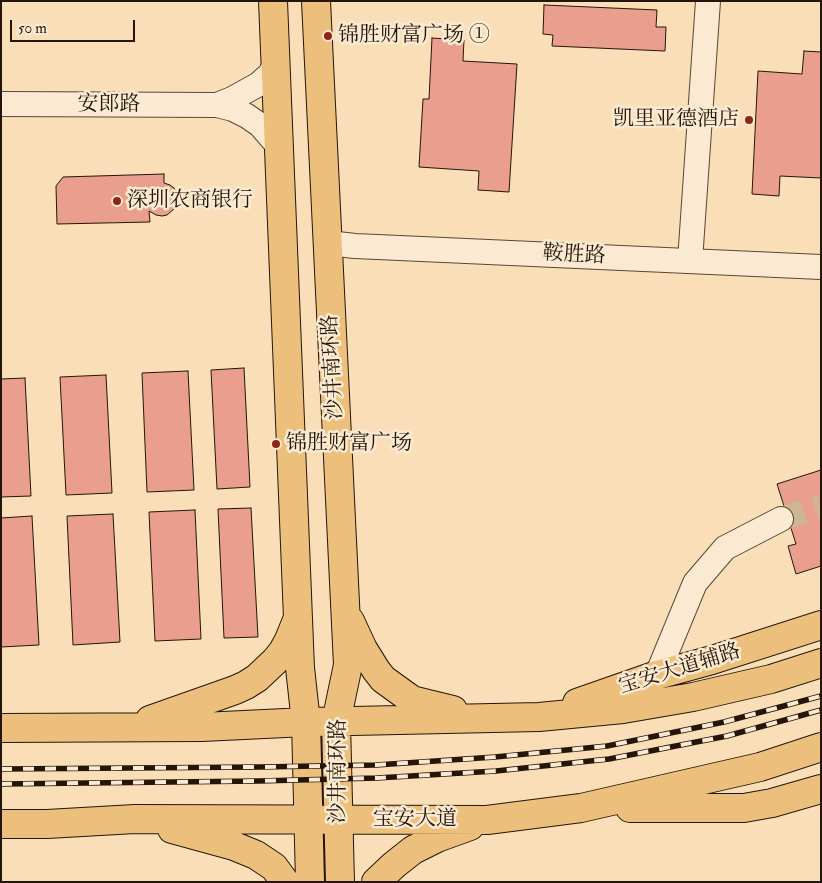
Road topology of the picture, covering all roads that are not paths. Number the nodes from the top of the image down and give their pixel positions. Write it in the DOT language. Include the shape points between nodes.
graph roads {
  1 [pos="274,1"];
  2 [pos="316,1"];
  3 [pos="708,1"];
  4 [pos="276,65"];
  5 [pos="1,104"];
  6 [pos="217,106"];
  7 [pos="279,147"];
  8 [pos="328,243"];
  9 [pos="690,261"];
  10 [pos="821,267"];
  11 [pos="781,519"];
  12 [pos="345,602"];
  13 [pos="298,616"];
  14 [pos="821,625"];
  15 [pos="821,662"];
  16 [pos="657,675"];
  17 [pos="1,716"];
  18 [pos="539,716"];
  19 [pos="486,718"];
  20 [pos="306,722"];
  21 [pos="336,722"];
  22 [pos="129,727"];
  23 [pos="1,728"];
  24 [pos="78,728"];
  25 [pos="821,747"];
  26 [pos="821,789"];
  27 [pos="581,808"];
  28 [pos="134,819"];
  29 [pos="308,820"];
  30 [pos="338,820"];
  31 [pos="487,820"];
  32 [pos="1,824"];
  33 [pos="47,824"];
  34 [pos="1,832"];
  35 [pos="285,882"];
  36 [pos="310,882"];
  37 [pos="340,882"];
  38 [pos="376,882"];
  1 -- 4 [label="main road, 沙井南环路"];
  2 -- 8 [label="main road, 沙井南环路"];
  3 -- 9 [label="street"];
  4 -- 6 [label="street, 安郎路" via="259,84"];
  4 -- 7 [label="main road, 沙井南环路"];
  5 -- 6 [label="street, 安郎路"];
  6 -- 7 [label="street, 安郎路" via="247,116 260,125"];
  7 -- 13 [label="main road, 沙井南环路"];
  8 -- 9 [label="street, 鞍胜路"];
  8 -- 12 [label="main road, 沙井南环路"];
  9 -- 10 [label="street, 鞍胜路"];
  11 -- 16 [label="street" via="725,548 695,584"];
  12 -- 19 [label="main road" via="358,639 384,679 412,700"];
  12 -- 21 [label="main road, 沙井南环路" via="348,665"];
  13 -- 20 [label="main road, 沙井南环路"];
  13 -- 22 [label="main road" via="283,651 251,682"];
  14 -- 16 [label="main road, 宝安大道辅路"];
  15 -- 18 [label="main road" via="771,679 693,697 623,709"];
  16 -- 18 [label="main road, 宝安大道辅路"];
  17 -- 24 [label="main road"];
  18 -- 19 [label="main road"];
  19 -- 21 [label="main road"];
  20 -- 21 [label="main road"];
  20 -- 22 [label="main road"];
  20 -- 29 [label="main road, 沙井南环路"];
  21 -- 30 [label="main road, 沙井南环路"];
  22 -- 24 [label="main road"];
  23 -- 24 [label="main road"];
  25 -- 27 [label="main road, 宝安大道" via="760,767"];
  26 -- 27 [label="main road" via="744,808"];
  27 -- 31 [label="main road, 宝安大道"];
  28 -- 29 [label="main road, 宝安大道"];
  28 -- 33 [label="main road, 宝安大道"];
  28 -- 35 [label="main road" via="256,855 274,867"];
  29 -- 30 [label="main road, 宝安大道"];
  29 -- 36 [label="main road, 沙井南环路"];
  30 -- 31 [label="main road, 宝安大道"];
  30 -- 37 [label="main road, 沙井南环路"];
  31 -- 38 [label="main road" via="413,850"];
  32 -- 33 [label="main road, 宝安大道"];
  33 -- 34 [label="main road"];
}
